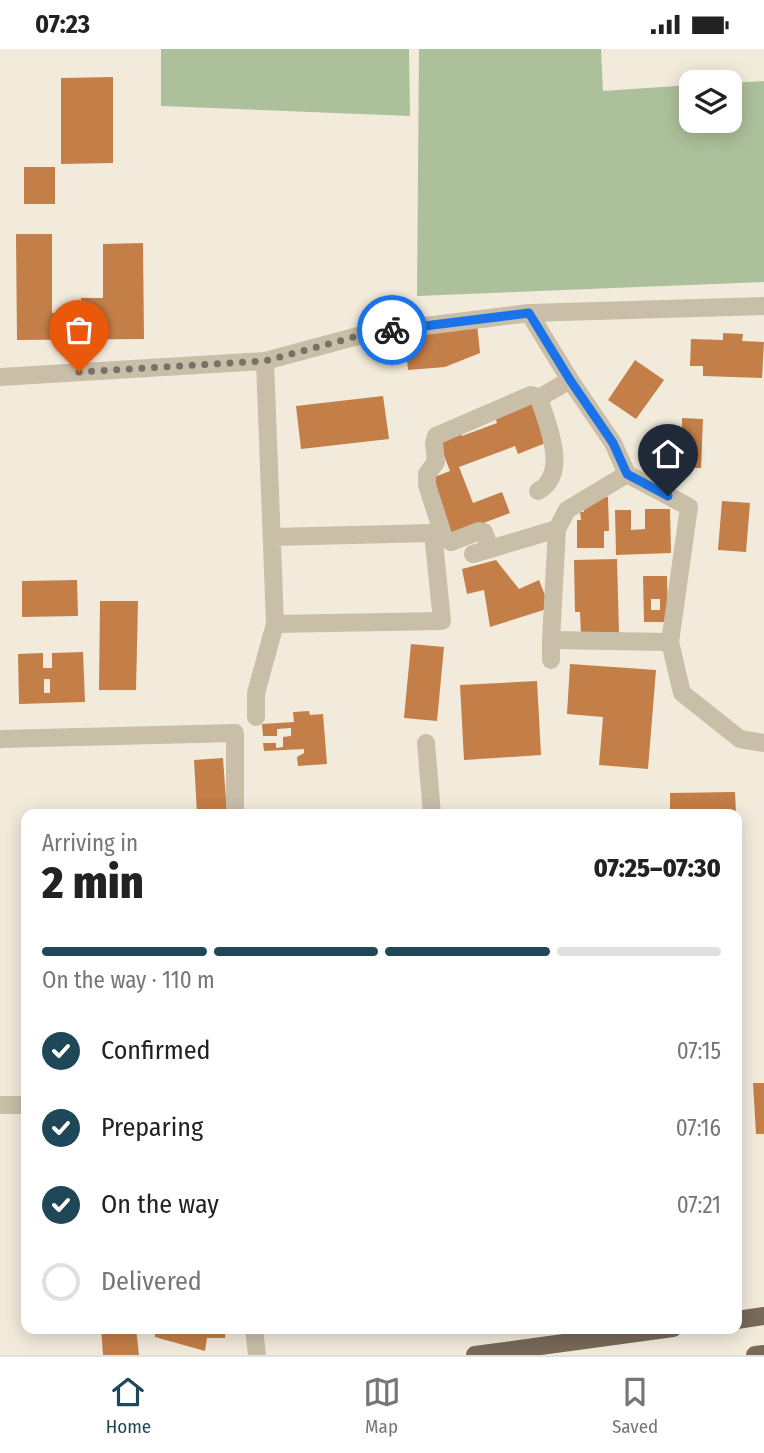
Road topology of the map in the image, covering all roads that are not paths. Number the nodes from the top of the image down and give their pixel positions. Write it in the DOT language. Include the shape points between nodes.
graph roads {
  1 [pos="764,306"];
  2 [pos="529,313"];
  3 [pos="265,361"];
  4 [pos="0,377"];
  5 [pos="570,380"];
  6 [pos="540,398"];
  7 [pos="627,474"];
  8 [pos="538,491"];
  9 [pos="557,529"];
  10 [pos="273,537"];
  11 [pos="275,624"];
  12 [pos="551,640"];
  13 [pos="670,642"];
  14 [pos="551,660"];
  15 [pos="256,717"];
  16 [pos="0,739"];
  17 [pos="426,743"];
  18 [pos="764,743"];
  19 [pos="235,809"];
  20 [pos="432,809"];
  21 [pos="0,1105"];
  22 [pos="21,1105"];
  23 [pos="764,1316"];
  24 [pos="742,1319"];
  25 [pos="255,1334"];
  26 [pos="629,1334"];
  27 [pos="764,1354"];
  28 [pos="257,1355"];
  29 [pos="475,1355"];
  30 [pos="755,1355"];
  1 -- 2 [label="street"];
  2 -- 3 [label="street" via="369,333"];
  2 -- 5 [label="street"];
  3 -- 4 [label="street"];
  3 -- 10 [label="street"];
  5 -- 6 [label="street"];
  5 -- 7 [label="street" via="613,443"];
  6 -- 8 [label="street" via="554,457 553,473 546,487"];
  6 -- 9 [label="street" via="531,395 436,436 436,462 427,474 427,485 444,538 451,541 484,532 482,552"];
  7 -- 9 [label="street" via="567,510"];
  7 -- 13 [label="street" via="688,507"];
  9 -- 12 [label="street"];
  10 -- 11 [label="street"];
  10 -- 11 [label="street" via="433,533 442,621"];
  11 -- 15 [label="street" via="256,693"];
  12 -- 13 [label="street"];
  12 -- 14 [label="street"];
  13 -- 18 [label="street" via="682,693 740,739"];
  16 -- 19 [label="street" via="235,733"];
  17 -- 20 [label="street"];
  21 -- 22 [label="street"];
  23 -- 24 [label="main road"];
  25 -- 28 [label="street"];
  26 -- 29 [label="main road"];
  27 -- 30 [label="main road"];
}
